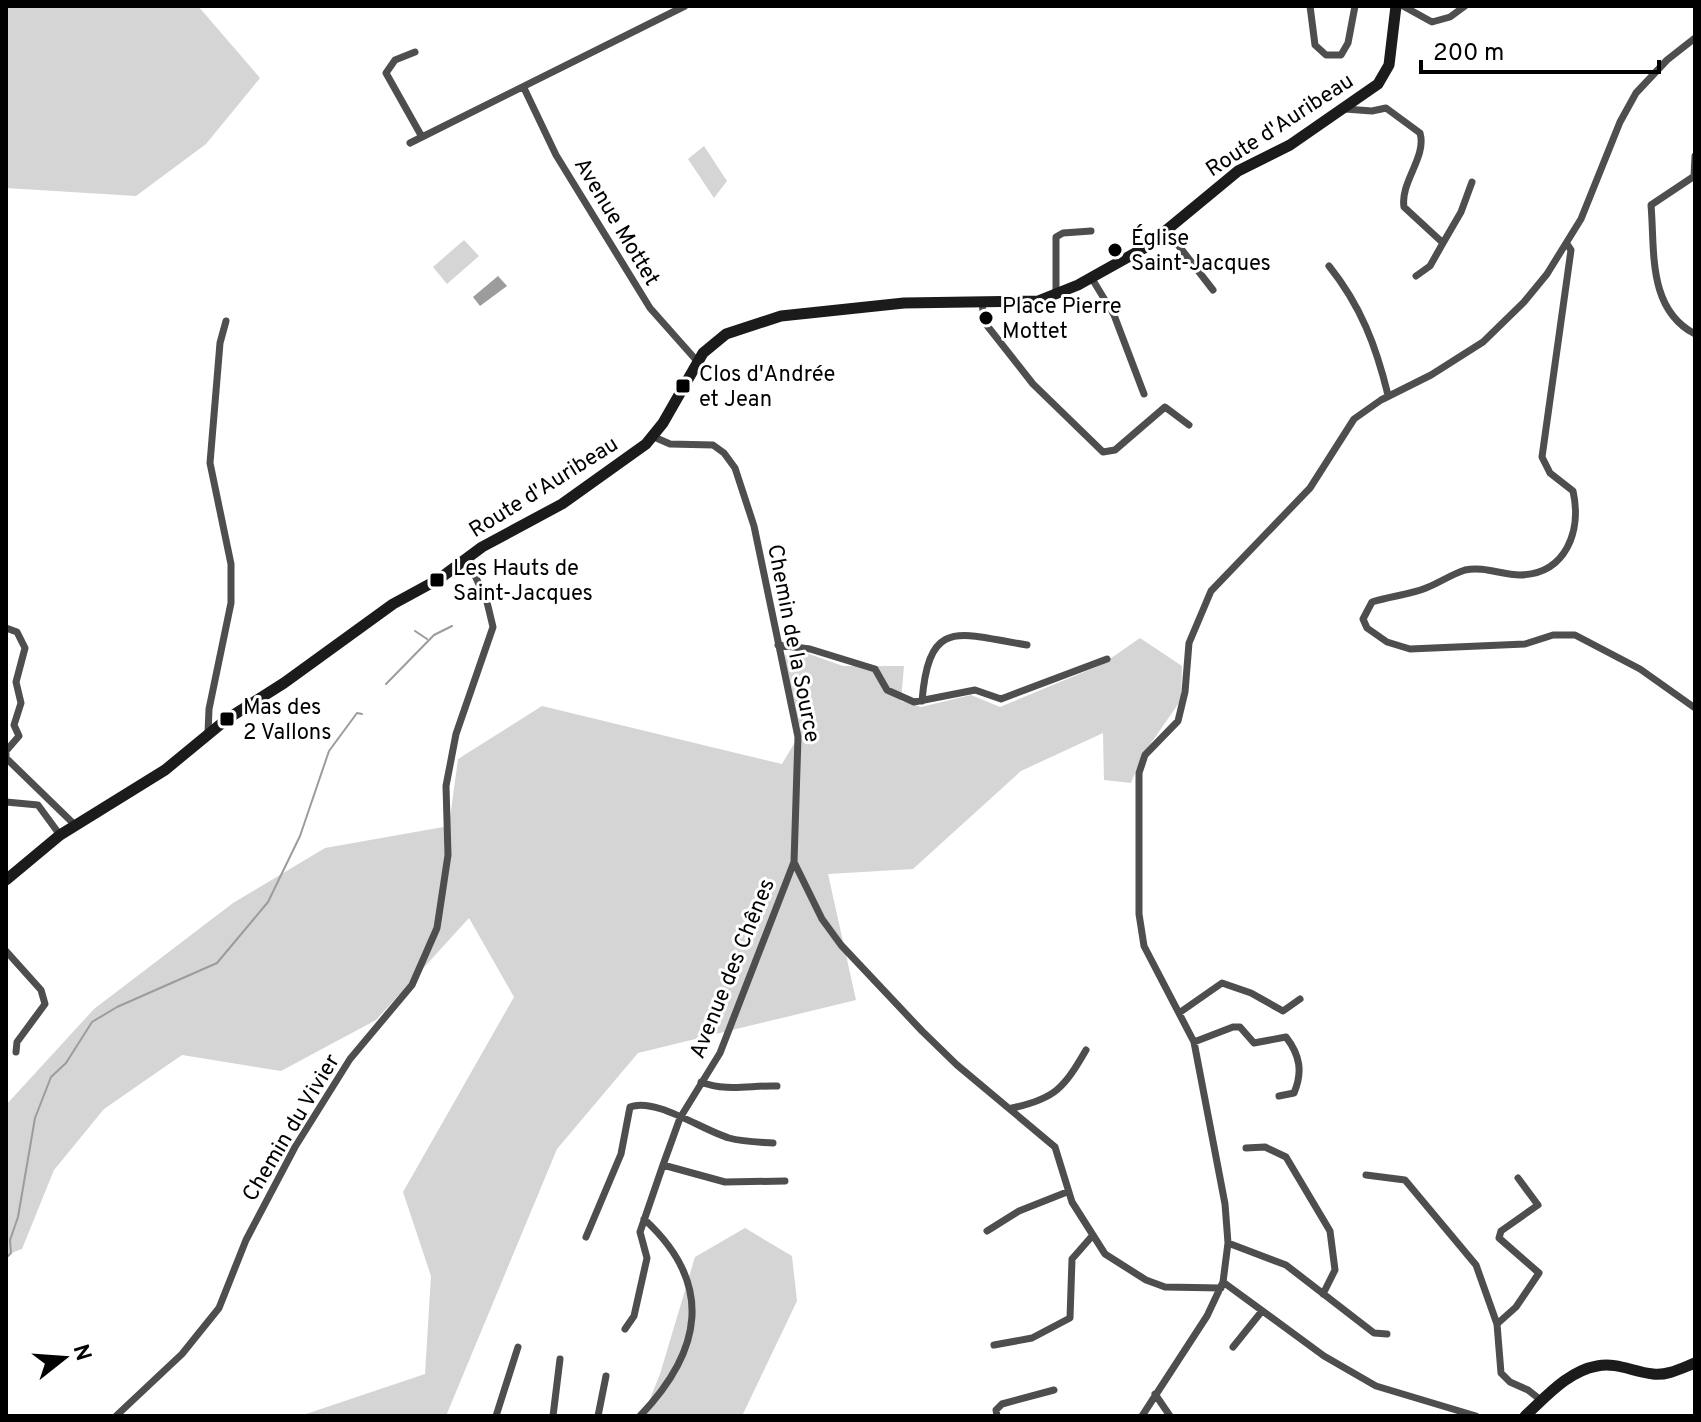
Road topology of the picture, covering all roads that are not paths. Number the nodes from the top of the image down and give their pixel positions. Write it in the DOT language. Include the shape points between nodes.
graph roads {
  1 [pos="684,6"];
  2 [pos="1310,6"];
  3 [pos="1355,6"];
  4 [pos="1396,6"];
  5 [pos="1403,6"];
  6 [pos="1465,6"];
  7 [pos="1695,38"];
  8 [pos="415,52"];
  9 [pos="524,88"];
  10 [pos="1343,109"];
  11 [pos="422,137"];
  12 [pos="410,143"];
  13 [pos="1695,156"];
  14 [pos="1694,179"];
  15 [pos="1472,182"];
  16 [pos="1091,231"];
  17 [pos="1168,232"];
  18 [pos="1443,243"];
  19 [pos="1567,244"];
  20 [pos="1329,266"];
  21 [pos="1416,276"];
  22 [pos="1091,277"];
  23 [pos="1213,290"];
  24 [pos="1056,294"];
  25 [pos="982,304"];
  26 [pos="226,321"];
  27 [pos="1695,334"];
  28 [pos="697,361"];
  29 [pos="1144,394"];
  30 [pos="1388,395"];
  31 [pos="1189,425"];
  32 [pos="654,437"];
  33 [pos="467,558"];
  34 [pos="6,628"];
  35 [pos="778,645"];
  36 [pos="1027,645"];
  37 [pos="1107,659"];
  38 [pos="922,701"];
  39 [pos="1695,708"];
  40 [pos="208,733"];
  41 [pos="6,802"];
  42 [pos="75,825"];
  43 [pos="60,835"];
  44 [pos="794,862"];
  45 [pos="6,880"];
  46 [pos="6,951"];
  47 [pos="1300,999"];
  48 [pos="1179,1013"];
  49 [pos="1194,1042"];
  50 [pos="1086,1050"];
  51 [pos="16,1052"];
  52 [pos="701,1082"];
  53 [pos="777,1086"];
  54 [pos="1279,1096"];
  55 [pos="1012,1108"];
  56 [pos="680,1118"];
  57 [pos="773,1143"];
  58 [pos="1246,1148"];
  59 [pos="663,1165"];
  60 [pos="1366,1175"];
  61 [pos="1518,1178"];
  62 [pos="785,1181"];
  63 [pos="1067,1192"];
  64 [pos="644,1219"];
  65 [pos="987,1231"];
  66 [pos="1093,1235"];
  67 [pos="586,1237"];
  68 [pos="1228,1243"];
  69 [pos="1222,1285"];
  70 [pos="1323,1294"];
  71 [pos="1262,1311"];
  72 [pos="1497,1324"];
  73 [pos="625,1329"];
  74 [pos="1387,1334"];
  75 [pos="994,1345"];
  76 [pos="518,1347"];
  77 [pos="1233,1347"];
  78 [pos="560,1359"];
  79 [pos="1695,1363"];
  80 [pos="606,1376"];
  81 [pos="1054,1390"];
  82 [pos="1155,1394"];
  83 [pos="1542,1401"];
  84 [pos="116,1416"];
  85 [pos="496,1416"];
  86 [pos="553,1416"];
  87 [pos="598,1416"];
  88 [pos="640,1416"];
  89 [pos="997,1416"];
  90 [pos="1142,1416"];
  91 [pos="1170,1416"];
  92 [pos="1476,1416"];
  93 [pos="1525,1416"];
  1 -- 9 [label="street"];
  2 -- 3 [label="street" via="1315,45 1326,55 1341,55"];
  4 -- 10 [label="street, Route d'Auribeau" via="1389,65 1378,84"];
  5 -- 6 [label="street" via="1432,22"];
  7 -- 19 [label="street" via="1636,93"];
  8 -- 11 [label="street" via="395,60 386,73"];
  9 -- 11 [label="street"];
  9 -- 28 [label="street, Avenue Mottet" via="556,155 650,308"];
  10 -- 17 [label="street, Route d'Auribeau" via="1290,145 1238,171"];
  10 -- 18 [label="street" via="1386,108 1420,133 1404,207"];
  11 -- 12 [label="street"];
  13 -- 14 [label="street"];
  14 -- 27 [label="street" via="1651,205 1651,235 1662,297 1680,324"];
  15 -- 18 [label="street"];
  16 -- 24 [label="street" via="1056,237"];
  17 -- 22 [label="street, Route d'Auribeau"];
  17 -- 23 [label="street"];
  18 -- 21 [label="street" via="1430,266"];
  19 -- 30 [label="street" via="1524,302 1483,342"];
  19 -- 39 [label="street" via="1571,250 1542,457 1550,473 1573,491 1576,517 1569,547 1547,569 1517,575 1464,570 1426,588 1372,602 1363,619 1387,642 1410,649 1525,644 1575,635 1640,669"];
  20 -- 30 [label="street" via="1369,329"];
  22 -- 24 [label="street, Route d'Auribeau"];
  22 -- 29 [label="street" via="1114,315"];
  24 -- 25 [label="street, Route d'Auribeau" via="1038,301"];
  25 -- 28 [label="street, Route d'Auribeau" via="904,303 781,316 726,334"];
  25 -- 31 [label="street" via="985,323 1033,384 1103,452 1115,450 1165,407"];
  26 -- 40 [label="street" via="210,463 231,564 231,603"];
  28 -- 32 [label="street, Route d'Auribeau"];
  30 -- 48 [label="street" via="1354,419 1316,481 1211,591 1189,643 1178,721 1145,755 1139,773 1139,914 1150,963"];
  32 -- 33 [label="street, Route d'Auribeau" via="562,504"];
  32 -- 35 [label="street, Chemin de la Source" via="670,444 713,445 735,468 754,526"];
  33 -- 40 [label="street, Route d'Auribeau"];
  33 -- 84 [label="street, Chemin du Vivier" via="493,627 456,734 446,786 446,873 437,928 412,985 350,1059 295,1147 246,1240 219,1308 182,1354"];
  34 -- 42 [label="street" via="17,632 25,648 16,682 21,703 14,725 19,736 6,758"];
  35 -- 38 [label="street" via="875,669 887,690"];
  35 -- 44 [label="street, Chemin de la Source" via="798,737"];
  36 -- 38 [label="street" via="959,636 945,639 928,657"];
  37 -- 38 [label="street" via="1001,699 975,690"];
  40 -- 42 [label="street, Route d'Auribeau" via="165,770"];
  41 -- 43 [label="street" via="38,805"];
  42 -- 43 [label="street, Route d'Auribeau"];
  43 -- 45 [label="street, Route d'Auribeau"];
  44 -- 52 [label="street, Avenue des Chênes" via="720,1053"];
  44 -- 55 [label="street, Chemin de la Source" via="841,945 957,1065"];
  46 -- 51 [label="street" via="41,990 45,1004 17,1042"];
  47 -- 48 [label="street" via="1283,1011 1222,983"];
  48 -- 49 [label="street"];
  49 -- 54 [label="street" via="1233,1027 1240,1027 1254,1043 1286,1037 1296,1049 1299,1072 1294,1093"];
  49 -- 68 [label="street"];
  50 -- 55 [label="street" via="1054,1094"];
  52 -- 53 [label="street" via="732,1089"];
  52 -- 56 [label="street, Avenue des Chênes"];
  55 -- 63 [label="street, Chemin de la Source" via="1055,1147"];
  56 -- 57 [label="street" via="734,1140"];
  56 -- 59 [label="street, Avenue des Chênes"];
  56 -- 67 [label="street" via="640,1103 630,1107 621,1154"];
  58 -- 70 [label="street" via="1265,1147 1286,1157 1330,1231 1335,1270"];
  59 -- 62 [label="street" via="725,1182"];
  59 -- 64 [label="street, Avenue des Chênes"];
  60 -- 72 [label="street" via="1405,1180 1476,1265"];
  61 -- 72 [label="street" via="1538,1205 1501,1231 1499,1238 1539,1273"];
  63 -- 65 [label="street"];
  63 -- 66 [label="street, Chemin de la Source"];
  64 -- 73 [label="street" via="640,1232 647,1258 634,1316"];
  64 -- 88 [label="street" via="678,1256 694,1313 678,1367"];
  66 -- 69 [label="street, Chemin de la Source" via="1105,1254 1146,1280 1165,1287"];
  66 -- 75 [label="street" via="1072,1259 1070,1318 1032,1338"];
  68 -- 69 [label="street"];
  68 -- 70 [label="street" via="1286,1265"];
  69 -- 71 [label="street"];
  69 -- 82 [label="street"];
  70 -- 74 [label="street" via="1374,1333"];
  71 -- 77 [label="street"];
  71 -- 92 [label="street" via="1376,1386"];
  72 -- 83 [label="street" via="1501,1373"];
  76 -- 85 [label="street"];
  78 -- 86 [label="street"];
  79 -- 83 [label="street" via="1653,1374 1598,1365 1566,1380"];
  80 -- 87 [label="street"];
  81 -- 89 [label="street" via="1002,1404"];
  82 -- 90 [label="street"];
  82 -- 91 [label="street"];
  83 -- 93 [label="street"];
}
